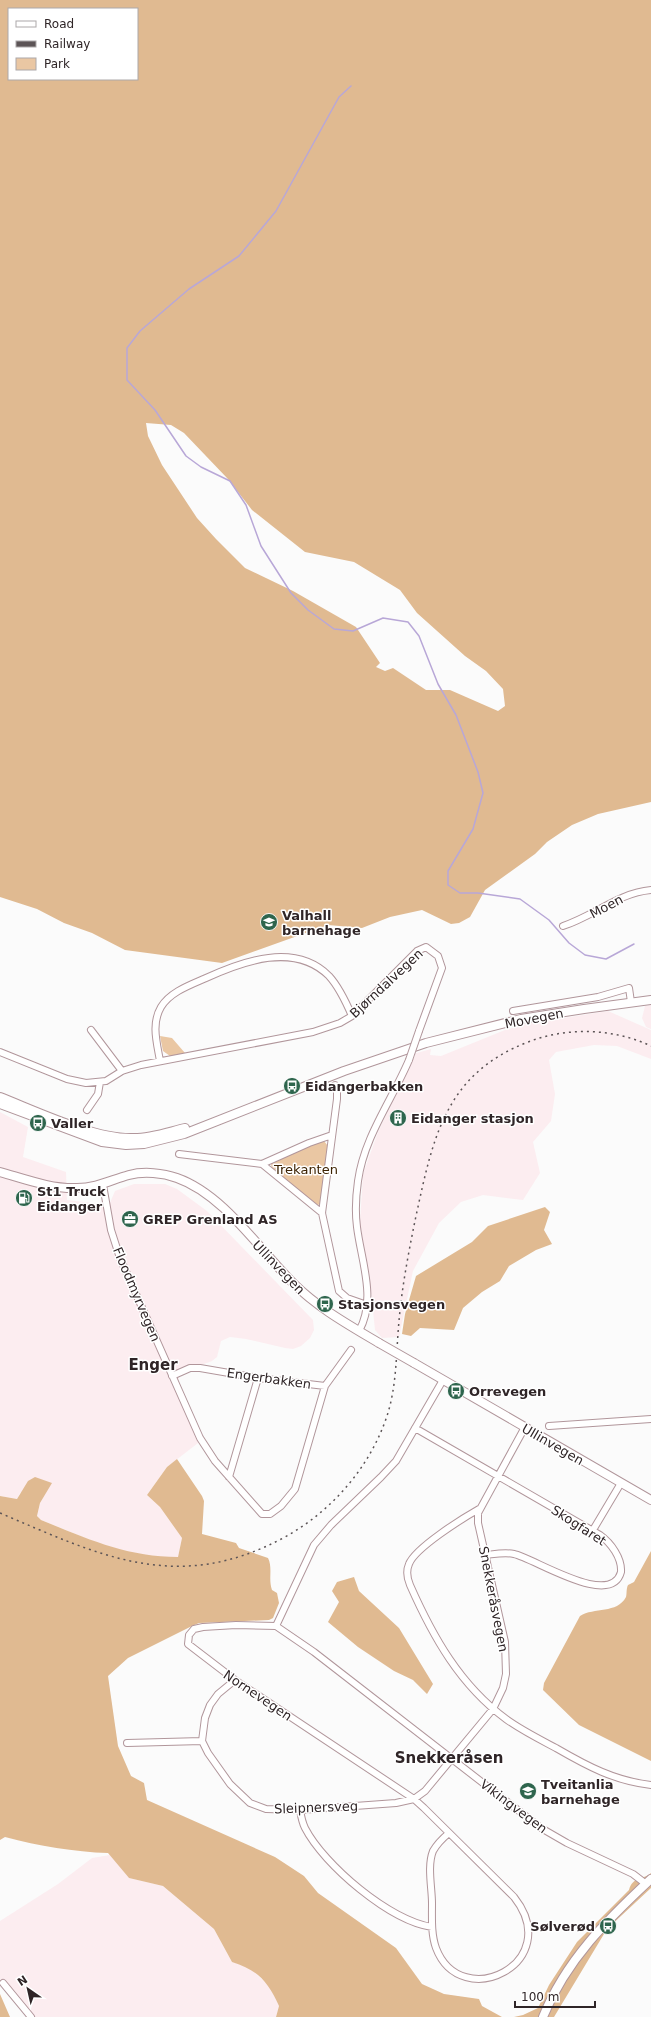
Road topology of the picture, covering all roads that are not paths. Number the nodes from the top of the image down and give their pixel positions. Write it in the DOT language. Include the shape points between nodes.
graph roads {
  1 [pos="651,890"];
  2 [pos="563,926"];
  3 [pos="651,1000"];
  4 [pos="631,1002"];
  5 [pos="513,1011"];
  6 [pos="352,1016"];
  7 [pos="91,1030"];
  8 [pos="0,1052"];
  9 [pos="160,1061"];
  10 [pos="122,1071"];
  11 [pos="100,1082"];
  12 [pos="335,1086"];
  13 [pos="0,1097"];
  14 [pos="0,1104"];
  15 [pos="87,1110"];
  16 [pos="332,1135"];
  17 [pos="111,1140"];
  18 [pos="180,1154"];
  19 [pos="262,1164"];
  20 [pos="0,1172"];
  21 [pos="103,1184"];
  22 [pos="322,1213"];
  23 [pos="367,1305"];
  24 [pos="359,1331"];
  25 [pos="351,1350"];
  26 [pos="172,1376"];
  27 [pos="258,1378"];
  28 [pos="443,1380"];
  29 [pos="325,1386"];
  30 [pos="651,1419"];
  31 [pos="549,1426"];
  32 [pos="415,1428"];
  33 [pos="525,1428"];
  34 [pos="498,1477"];
  35 [pos="229,1478"];
  36 [pos="621,1483"];
  37 [pos="651,1500"];
  38 [pos="479,1509"];
  39 [pos="593,1530"];
  40 [pos="486,1555"];
  41 [pos="276,1626"];
  42 [pos="235,1680"];
  43 [pos="493,1709"];
  44 [pos="202,1741"];
  45 [pos="127,1743"];
  46 [pos="452,1760"];
  47 [pos="651,1785"];
  48 [pos="414,1799"];
  49 [pos="300,1810"];
  50 [pos="449,1833"];
  51 [pos="649,1882"];
  52 [pos="432,1927"];
  53 [pos="3,1983"];
  54 [pos="31,2017"];
  55 [pos="543,2017"];
  1 -- 2 [label="street, Moen" via="627,894 586,917"];
  3 -- 4 [label="main road, Movegen"];
  4 -- 5 [label="street, Movegen" via="629,988 598,997"];
  4 -- 17 [label="main road, Movegen" via="521,1019 439,1040 351,1068 214,1122 144,1138"];
  6 -- 9 [label="street, Bjørndalvegen" via="340,1023 312,1032"];
  6 -- 9 [label="street" via="334,982 320,968 290,958 246,961 185,988 164,1002 155,1026"];
  6 -- 23 [label="street, Bjørndalvegen, bridge" via="417,952 426,947 438,956 442,968 409,1060 379,1119 358,1181 356,1226 366,1281"];
  7 -- 10 [label="street"];
  8 -- 11 [label="street" via="67,1079 86,1083"];
  9 -- 10 [label="street, Bjørndalvegen"];
  10 -- 11 [label="street, Bjørndalvegen"];
  11 -- 15 [label="street" via="98,1094"];
  12 -- 16 [label="street" via="337,1099"];
  13 -- 17 [label="main road"];
  14 -- 17 [label="main road"];
  16 -- 19 [label="street"];
  16 -- 22 [label="street"];
  18 -- 19 [label="street"];
  19 -- 22 [label="street"];
  20 -- 21 [label="main road, Ullinvegen" via="63,1187 81,1188"];
  21 -- 24 [label="main road, Ullinvegen" via="130,1175 149,1173 166,1175 193,1185 219,1204 305,1294"];
  21 -- 26 [label="street, Floodmyrvegen" via="111,1230 120,1258"];
  22 -- 23 [label="street" via="339,1291 347,1298"];
  23 -- 24 [label="street"];
  24 -- 28 [label="main road, Ullinvegen, bridge"];
  25 -- 29 [label="street, Engerbakken"];
  26 -- 27 [label="street, Engerbakken" via="190,1368 200,1368"];
  26 -- 35 [label="street, Floodmyrvegen" via="200,1438"];
  27 -- 29 [label="street, Engerbakken"];
  27 -- 35 [label="street"];
  28 -- 32 [label="street"];
  28 -- 33 [label="main road, Ullinvegen"];
  29 -- 35 [label="street, Floodmyrvegen" via="295,1489 281,1506 266,1515 259,1512"];
  30 -- 31 [label="street"];
  32 -- 34 [label="street, Skogfaret"];
  32 -- 41 [label="street" via="389,1469 335,1521 314,1546"];
  33 -- 34 [label="street"];
  33 -- 36 [label="main road, Ullinvegen"];
  34 -- 38 [label="street"];
  34 -- 39 [label="street, Skogfaret"];
  36 -- 37 [label="main road, Ullinvegen"];
  36 -- 39 [label="street"];
  38 -- 40 [label="street, Snekkeråsvegen" via="478,1523"];
  38 -- 43 [label="street" via="419,1552 408,1565 407,1575 416,1599 452,1665 478,1696"];
  39 -- 40 [label="street, Skogfaret" via="610,1544 621,1567 619,1577 610,1584 586,1584 513,1554"];
  40 -- 43 [label="street, Snekkeråsvegen" via="506,1663 503,1688"];
  41 -- 42 [label="street, Nornevegen" via="203,1627 191,1632 188,1638 191,1648"];
  41 -- 46 [label="street, Vikingvegen" via="314,1652"];
  42 -- 44 [label="street" via="218,1694 210,1705 205,1718"];
  42 -- 48 [label="street, Nornevegen"];
  43 -- 46 [label="street, Snekkeråsvegen"];
  43 -- 47 [label="street" via="525,1731 593,1769 621,1780"];
  44 -- 45 [label="street"];
  44 -- 49 [label="street, Sleipnersveg" via="230,1784 250,1803 266,1808"];
  46 -- 48 [label="street, Snekkeråsvegen" via="425,1791"];
  46 -- 51 [label="street, Vikingvegen" via="541,1828"];
  48 -- 49 [label="street, Sleipnersveg" via="396,1803"];
  48 -- 50 [label="street, Nornevegen"];
  49 -- 52 [label="street" via="308,1833 353,1884 400,1915"];
  50 -- 52 [label="street, Nornevegen" via="437,1845 431,1859"];
  50 -- 52 [label="street, Nornevegen" via="521,1905 529,1925 528,1937 525,1948 510,1968 493,1978 474,1979 457,1973 442,1959 436,1949"];
  51 -- 55 [label="main road" via="605,1922 582,1949 562,1979"];
  53 -- 54 [label="street"];
}
